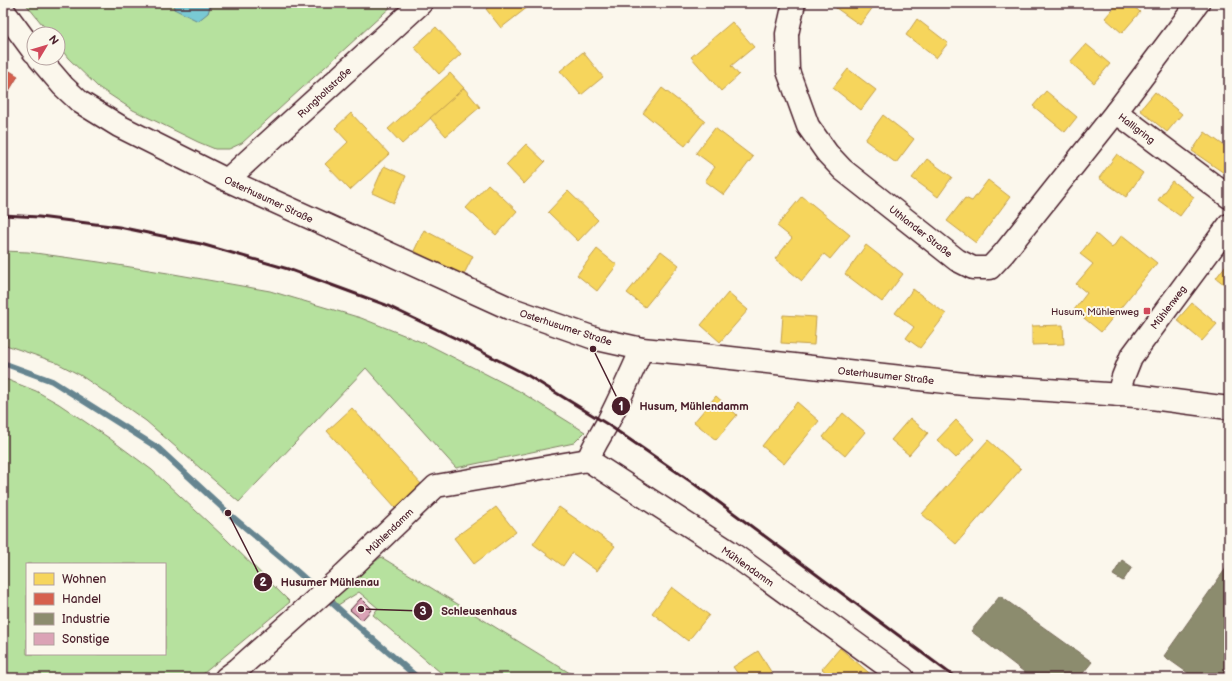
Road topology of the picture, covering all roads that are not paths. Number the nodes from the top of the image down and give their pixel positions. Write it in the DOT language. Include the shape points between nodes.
graph roads {
  1 [pos="421,3"];
  2 [pos="794,3"];
  3 [pos="1198,3"];
  4 [pos="3,10"];
  5 [pos="26,41"];
  6 [pos="46,66"];
  7 [pos="1116,112"];
  8 [pos="228,180"];
  9 [pos="1229,197"];
  10 [pos="1229,225"];
  11 [pos="642,349"];
  12 [pos="1118,395"];
  13 [pos="1229,408"];
  14 [pos="588,460"];
  15 [pos="226,678"];
  16 [pos="903,678"];
  1 -- 8 [label="street, Rungholtstraße"];
  2 -- 7 [label="street, Uthlander Straße" via="787,34 788,71 808,126 843,170 957,260 973,268 990,268 1004,253"];
  3 -- 7 [label="street, Halligring"];
  4 -- 5 [label="street"];
  6 -- 8 [label="street, Osterhusumer Straße" via="80,102 118,126"];
  7 -- 9 [label="street, Halligring"];
  8 -- 11 [label="street, Osterhusumer Straße" via="509,308 597,338"];
  10 -- 12 [label="street, Mühlenweg" via="1131,357"];
  11 -- 12 [label="street, Osterhusumer Straße" via="973,385"];
  11 -- 14 [label="street"];
  12 -- 13 [label="street, Osterhusumer Straße"];
  14 -- 15 [label="street, Mühlendamm" via="436,486 308,608"];
  14 -- 16 [label="street, Mühlendamm" via="730,552"];
}
